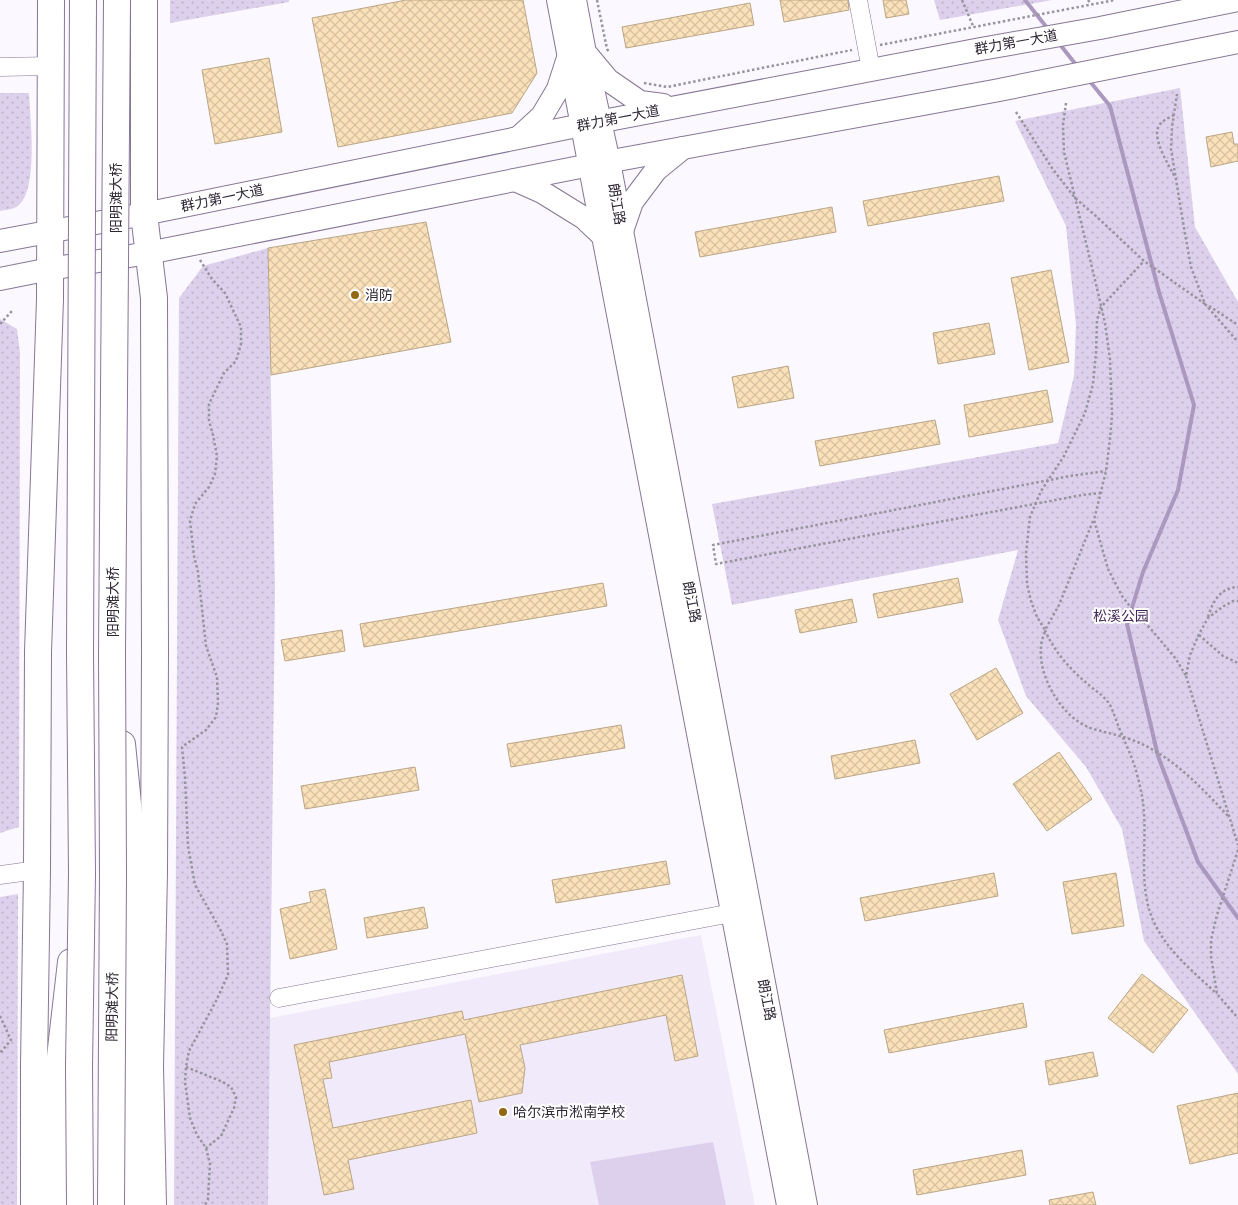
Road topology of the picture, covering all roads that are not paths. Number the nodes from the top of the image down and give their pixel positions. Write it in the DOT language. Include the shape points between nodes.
graph roads {
  1 [pos="52,0"];
  2 [pos="83,0"];
  3 [pos="117,0"];
  4 [pos="144,0"];
  5 [pos="558,0"];
  6 [pos="575,0"];
  7 [pos="858,0"];
  8 [pos="1238,0"];
  9 [pos="1238,42"];
  10 [pos="577,55"];
  11 [pos="51,66"];
  12 [pos="0,67"];
  13 [pos="871,70"];
  14 [pos="674,107"];
  15 [pos="591,123"];
  16 [pos="519,137"];
  17 [pos="686,147"];
  18 [pos="599,163"];
  19 [pos="515,180"];
  20 [pos="144,214"];
  21 [pos="51,232"];
  22 [pos="612,234"];
  23 [pos="0,241"];
  24 [pos="148,253"];
  25 [pos="50,269"];
  26 [pos="0,278"];
  27 [pos="112,653"];
  28 [pos="37,873"];
  29 [pos="82,874"];
  30 [pos="0,875"];
  31 [pos="0,882"];
  32 [pos="732,913"];
  33 [pos="279,998"];
  34 [pos="34,1205"];
  35 [pos="55,1205"];
  36 [pos="80,1205"];
  37 [pos="111,1205"];
  38 [pos="135,1205"];
  39 [pos="153,1205"];
  40 [pos="788,1205"];
  41 [pos="806,1205"];
  1 -- 11 [label="highway"];
  2 -- 29 [label="highway, bridge"];
  3 -- 27 [label="highway, 阳明滩大桥, bridge"];
  4 -- 20 [label="highway"];
  5 -- 10 [label="main road, 朗江路"];
  6 -- 10 [label="main road, 朗江路"];
  7 -- 13 [label="street"];
  8 -- 13 [label="main road, 群力第一大道"];
  9 -- 17 [label="main road" via="994,91"];
  10 -- 14 [label="main road" via="640,102"];
  10 -- 15 [label="main road, 朗江路"];
  10 -- 16 [label="main road" via="542,116"];
  11 -- 12 [label="street"];
  11 -- 21 [label="highway"];
  13 -- 14 [label="main road, 群力第一大道"];
  14 -- 15 [label="main road, 群力第一大道"];
  15 -- 16 [label="main road, 群力第一大道"];
  15 -- 18 [label="main road, 朗江路"];
  16 -- 20 [label="main road, 群力第一大道"];
  17 -- 18 [label="main road"];
  17 -- 22 [label="main road" via="656,170"];
  18 -- 19 [label="main road"];
  18 -- 22 [label="main road, 朗江路"];
  19 -- 22 [label="main road" via="542,192"];
  19 -- 24 [label="main road"];
  20 -- 21 [label="main road, 群力第一大道"];
  20 -- 24 [label="highway"];
  21 -- 23 [label="main road, 群力第一大道"];
  21 -- 25 [label="highway"];
  22 -- 32 [label="main road, 朗江路"];
  22 -- 41 [label="main road, 朗江路"];
  24 -- 25 [label="main road"];
  24 -- 39 [label="highway" via="154,298 154,882 150,1067"];
  25 -- 26 [label="main road"];
  25 -- 28 [label="highway" via="38,652"];
  27 -- 37 [label="highway, 阳明滩大桥, bridge"];
  27 -- 38 [label="highway, bridge" via="129,814"];
  28 -- 30 [label="street"];
  28 -- 31 [label="street"];
  28 -- 34 [label="highway"];
  29 -- 35 [label="highway, bridge" via="59,1066"];
  29 -- 36 [label="highway, bridge"];
  32 -- 33 [label="street"];
  32 -- 40 [label="main road, 朗江路"];
}
